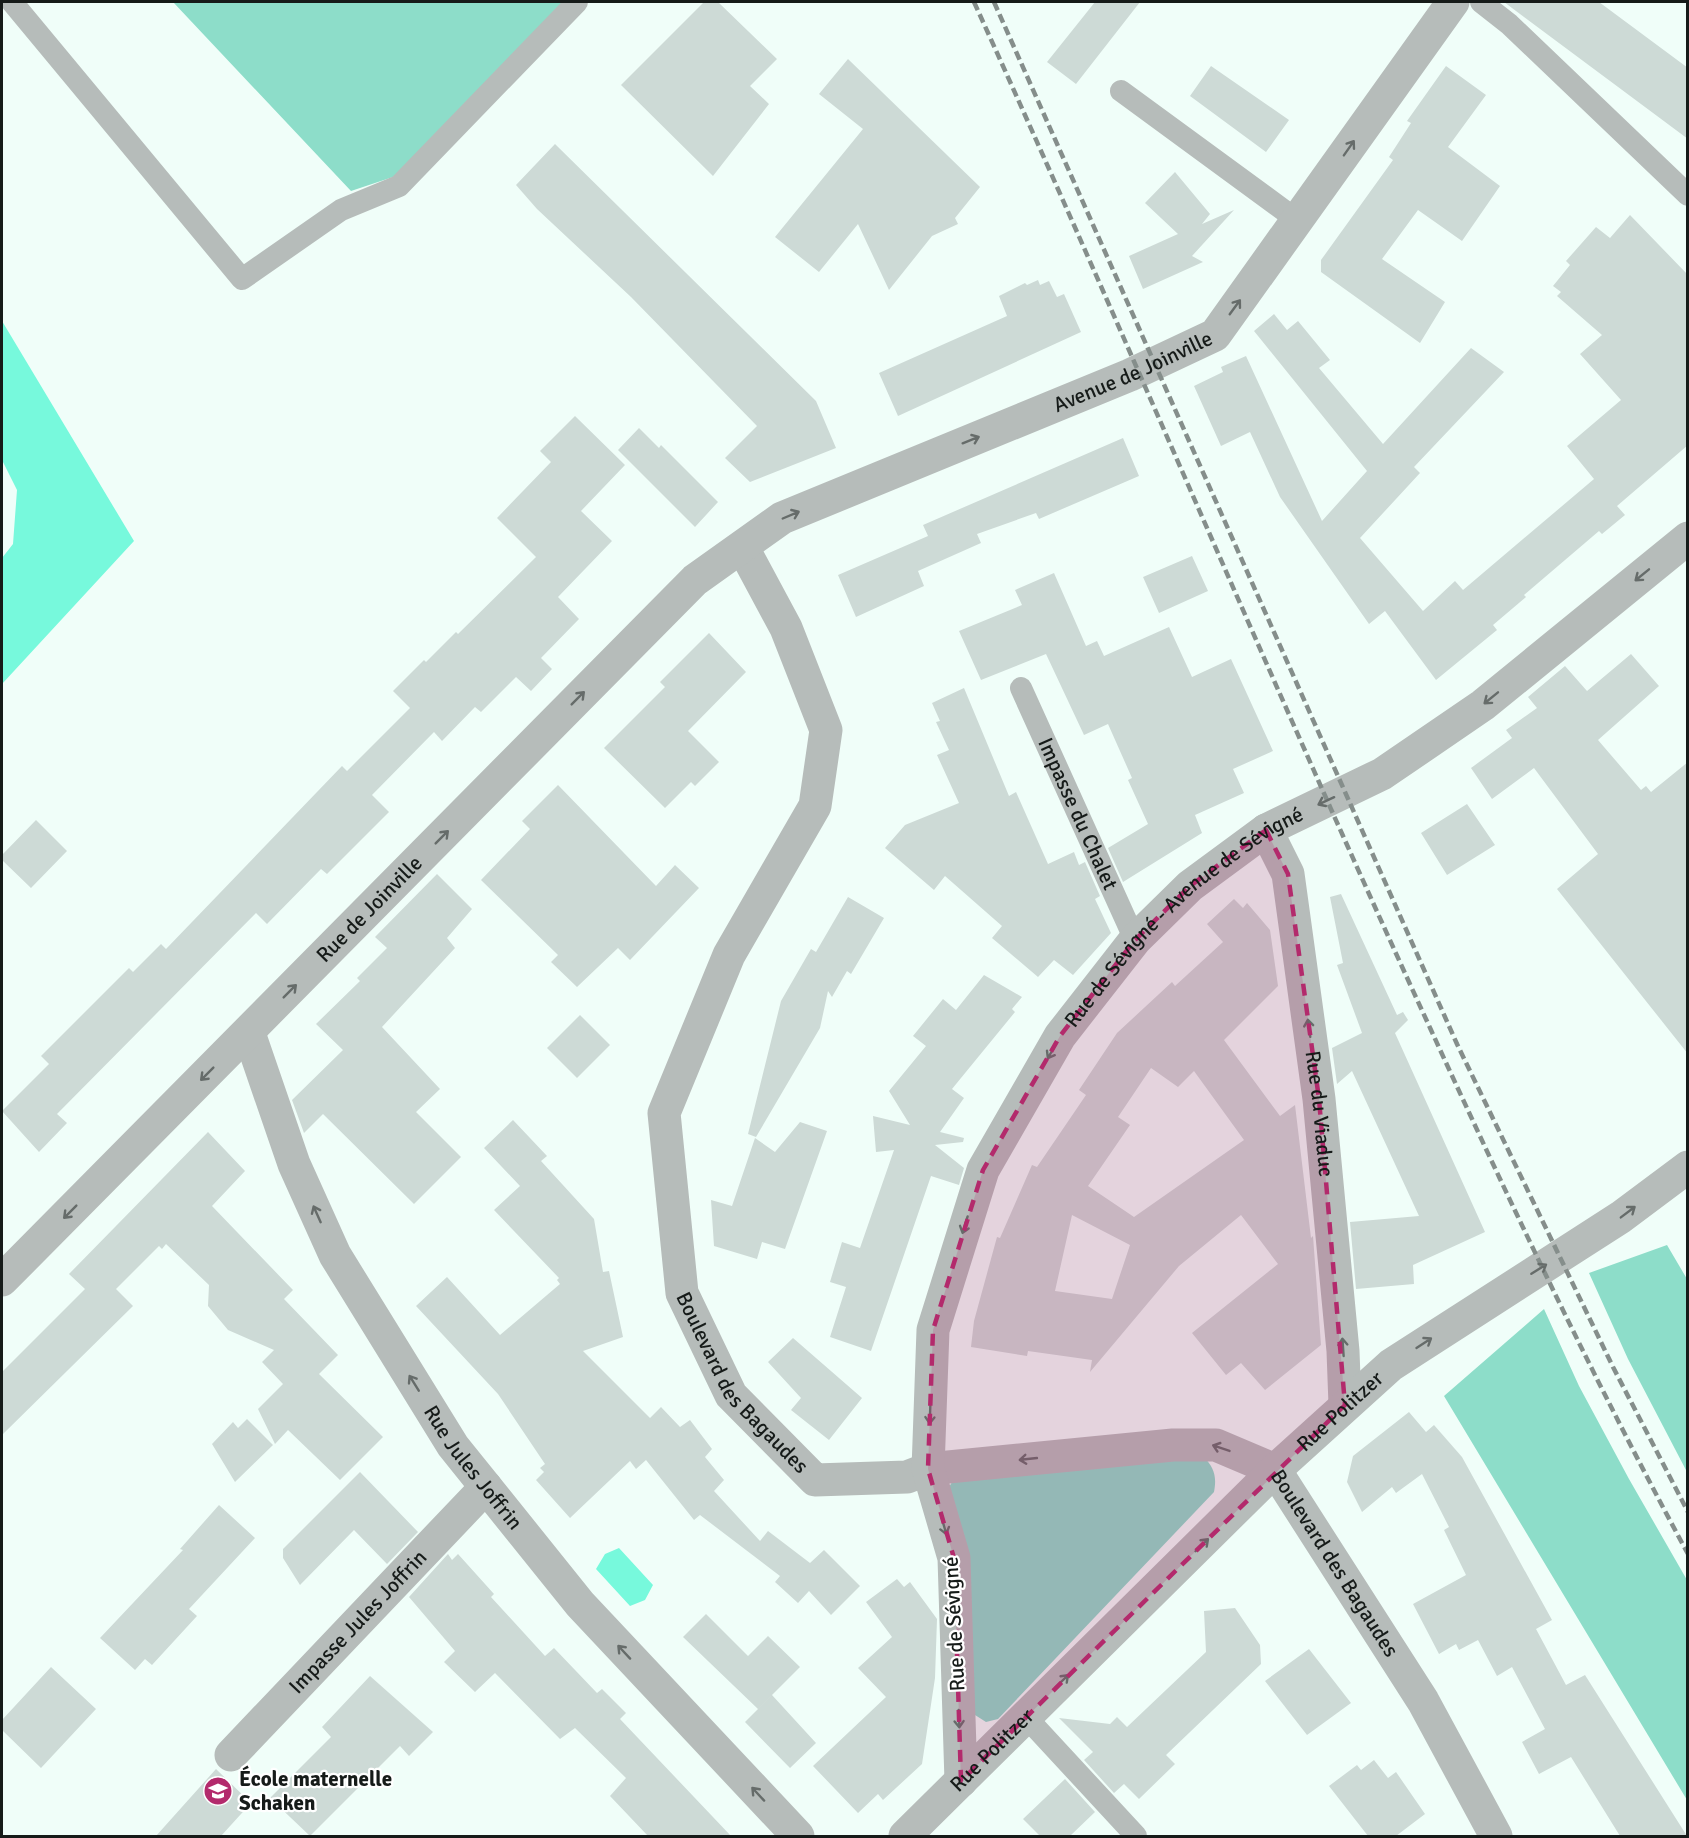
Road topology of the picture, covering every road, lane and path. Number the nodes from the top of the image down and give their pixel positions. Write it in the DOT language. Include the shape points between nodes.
graph roads {
  1 [pos="12,2"];
  2 [pos="577,2"];
  3 [pos="1453,2"];
  4 [pos="1481,2"];
  5 [pos="1121,91"];
  6 [pos="1688,195"];
  7 [pos="1297,220"];
  8 [pos="1688,538"];
  9 [pos="743,548"];
  10 [pos="1021,688"];
  11 [pos="1266,830"];
  12 [pos="1135,940"];
  13 [pos="249,1033"];
  14 [pos="1688,1167"];
  15 [pos="2,1280"];
  16 [pos="1345,1405"];
  17 [pos="928,1469"];
  18 [pos="1275,1470"];
  19 [pos="486,1487"];
  20 [pos="1025,1716"];
  21 [pos="231,1755"];
  22 [pos="961,1781"];
  23 [pos="798,1836"];
  24 [pos="905,1836"];
  25 [pos="1136,1836"];
  26 [pos="1496,1836"];
  1 -- 2 [label="lane" via="242,279 341,210 399,186"];
  7 -- 3 [label="street, Avenue de Joinville, one-way"];
  4 -- 6 [label="lane" via="1509,24"];
  5 -- 7 [label="lane"];
  9 -- 7 [label="street, Avenue de Joinville, one-way" via="782,518 1130,375 1215,335"];
  8 -- 11 [label="street, Rue de Sévigné - Avenue de Sévigné, one-way" via="1483,705 1391,768"];
  13 -- 9 [label="street, Rue de Joinville, one-way" via="695,580"];
  9 -- 17 [label="street, Boulevard des Bagaudes" via="786,628 826,730 815,806 729,955 664,1113 681,1293 731,1395 815,1480 907,1477"];
  10 -- 12 [label="lane, Impasse du Chalet"];
  11 -- 12 [label="street, Rue de Sévigné - Avenue de Sévigné" via="1190,886"];
  16 -- 11 [label="street, Rue du Viaduc, one-way" via="1319,1099 1288,874"];
  12 -- 17 [label="street, Rue de Sévigné - Avenue de Sévigné, one-way" via="1060,1036 982,1170 933,1330"];
  13 -- 15 [label="street, Rue de Joinville, one-way"];
  19 -- 13 [label="street, Rue Jules Joffrin, one-way" via="453,1446 335,1255 294,1164"];
  16 -- 14 [label="street, Rue Politzer, one-way" via="1391,1365 1621,1217"];
  16 -- 18 [label="street, Rue Politzer"];
  18 -- 17 [label="street, Boulevard des Bagaudes, one-way" via="1216,1444"];
  17 -- 22 [label="street, Rue de Sévigné, one-way" via="954,1558"];
  20 -- 18 [label="street, Rue Politzer, one-way"];
  18 -- 26 [label="street, Boulevard des Bagaudes" via="1423,1701"];
  19 -- 21 [label="street, Impasse Jules Joffrin"];
  23 -- 19 [label="street, Rue Jules Joffrin, one-way" via="580,1604"];
  20 -- 22 [label="street, Rue Politzer"];
  20 -- 25 [label="lane"];
  22 -- 24 [label="street, Rue Politzer"];
}
